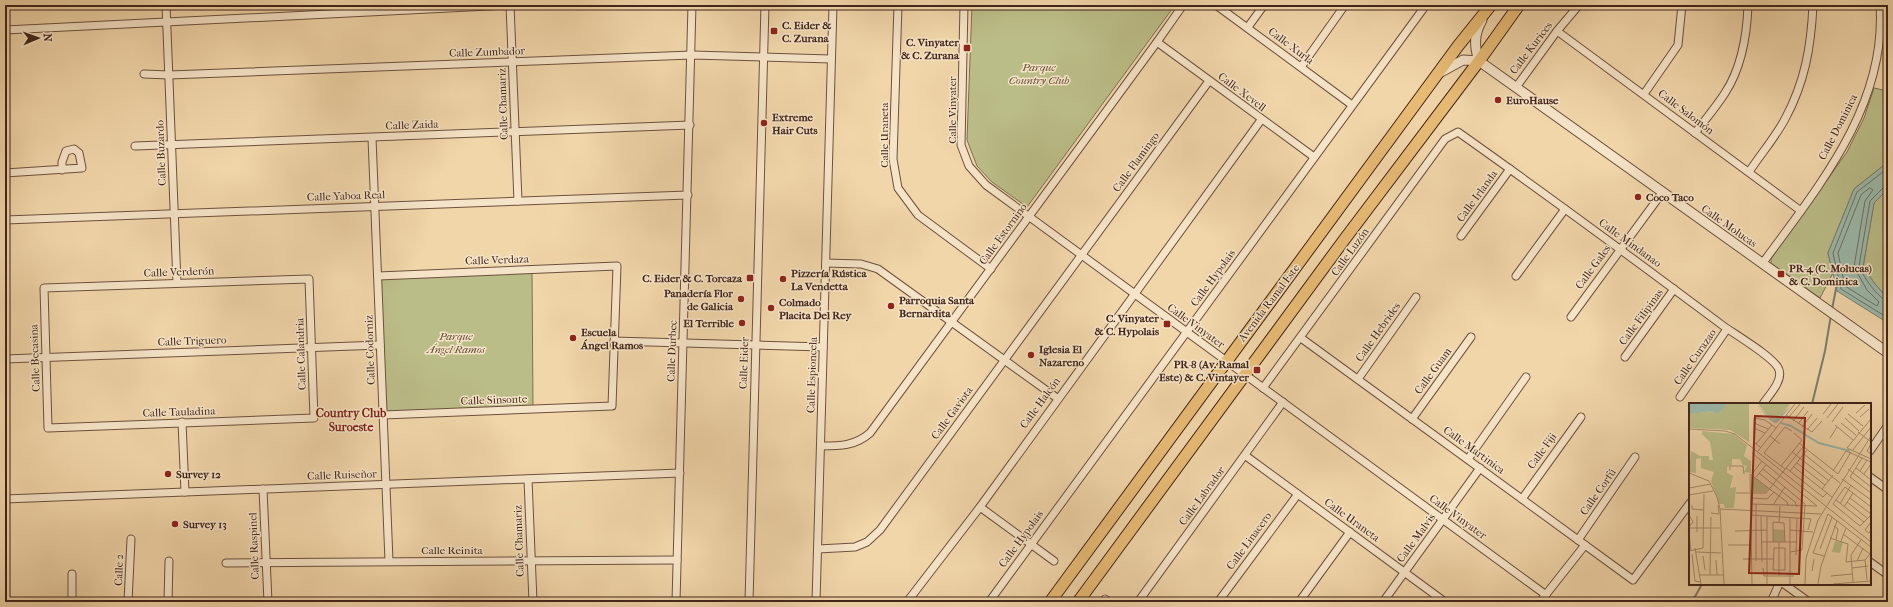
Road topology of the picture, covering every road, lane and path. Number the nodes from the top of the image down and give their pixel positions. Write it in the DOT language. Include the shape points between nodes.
graph roads {
  1 [pos="166,5"];
  2 [pos="336,5"];
  3 [pos="510,5"];
  4 [pos="524,5"];
  5 [pos="692,5"];
  6 [pos="765,5"];
  7 [pos="834,5"];
  8 [pos="898,5"];
  9 [pos="964,5"];
  10 [pos="1182,5"];
  11 [pos="1216,5"];
  12 [pos="1264,5"];
  13 [pos="1345,5"];
  14 [pos="1426,5"];
  15 [pos="1518,5"];
  16 [pos="1579,5"];
  17 [pos="1682,5"];
  18 [pos="1748,5"];
  19 [pos="1813,5"];
  20 [pos="1880,5"];
  21 [pos="1491,6"];
  22 [pos="336,13"];
  23 [pos="167,22"];
  24 [pos="1248,27"];
  25 [pos="5,30"];
  26 [pos="1557,31"];
  27 [pos="1157,42"];
  28 [pos="692,55"];
  29 [pos="764,57"];
  30 [pos="831,59"];
  31 [pos="1479,61"];
  32 [pos="512,62"];
  33 [pos="1301,67"];
  34 [pos="144,74"];
  35 [pos="169,75"];
  36 [pos="1438,75"];
  37 [pos="1209,81"];
  38 [pos="1517,86"];
  39 [pos="1644,94"];
  40 [pos="1352,105"];
  41 [pos="1261,120"];
  42 [pos="690,125"];
  43 [pos="515,132"];
  44 [pos="1458,132"];
  45 [pos="1695,133"];
  46 [pos="372,138"];
  47 [pos="172,145"];
  48 [pos="135,146"];
  49 [pos="1314,158"];
  50 [pos="1510,169"];
  51 [pos="62,170"];
  52 [pos="1749,172"];
  53 [pos="5,173"];
  54 [pos="1662,193"];
  55 [pos="688,195"];
  56 [pos="518,201"];
  57 [pos="376,206"];
  58 [pos="1565,209"];
  59 [pos="1801,211"];
  60 [pos="175,214"];
  61 [pos="1029,216"];
  62 [pos="5,220"];
  63 [pos="1461,236"];
  64 [pos="1620,249"];
  65 [pos="1082,255"];
  66 [pos="826,263"];
  67 [pos="1762,264"];
  68 [pos="991,269"];
  69 [pos="378,276"];
  70 [pos="1516,276"];
  71 [pos="177,283"];
  72 [pos="309,284"];
  73 [pos="44,288"];
  74 [pos="1674,289"];
  75 [pos="1134,294"];
  76 [pos="1416,297"];
  77 [pos="1571,317"];
  78 [pos="952,321"];
  79 [pos="1728,329"];
  80 [pos="1187,332"];
  81 [pos="1471,336"];
  82 [pos="1301,338"];
  83 [pos="614,341"];
  84 [pos="684,343"];
  85 [pos="380,345"];
  86 [pos="756,345"];
  87 [pos="823,347"];
  88 [pos="311,348"];
  89 [pos="1888,353"];
  90 [pos="1625,357"];
  91 [pos="46,358"];
  92 [pos="5,359"];
  93 [pos="1005,360"];
  94 [pos="1226,361"];
  95 [pos="1246,375"];
  96 [pos="1526,377"];
  97 [pos="1358,379"];
  98 [pos="1263,388"];
  99 [pos="1680,397"];
  100 [pos="1057,398"];
  101 [pos="1283,402"];
  102 [pos="1764,403"];
  103 [pos="383,415"];
  104 [pos="310,418"];
  105 [pos="1581,418"];
  106 [pos="1412,419"];
  107 [pos="182,422"];
  108 [pos="1888,426"];
  109 [pos="48,428"];
  110 [pos="821,446"];
  111 [pos="1871,450"];
  112 [pos="1246,456"];
  113 [pos="1635,457"];
  114 [pos="1468,459"];
  115 [pos="1480,468"];
  116 [pos="680,473"];
  117 [pos="1871,478"];
  118 [pos="528,479"];
  119 [pos="386,484"];
  120 [pos="263,489"];
  121 [pos="1888,490"];
  122 [pos="185,492"];
  123 [pos="1298,494"];
  124 [pos="5,499"];
  125 [pos="1522,499"];
  126 [pos="1689,504"];
  127 [pos="980,507"];
  128 [pos="1443,520"];
  129 [pos="1350,532"];
  130 [pos="131,539"];
  131 [pos="1578,540"];
  132 [pos="1031,544"];
  133 [pos="1585,544"];
  134 [pos="818,549"];
  135 [pos="678,560"];
  136 [pos="169,561"];
  137 [pos="388,561"];
  138 [pos="531,561"];
  139 [pos="1054,561"];
  140 [pos="265,562"];
  141 [pos="226,563"];
  142 [pos="1871,563"];
  143 [pos="1404,572"];
  144 [pos="72,574"];
  145 [pos="1888,575"];
  146 [pos="1778,585"];
  147 [pos="1785,585"];
  148 [pos="1546,595"];
  149 [pos="72,602"];
  150 [pos="128,602"];
  151 [pos="168,602"];
  152 [pos="268,602"];
  153 [pos="533,602"];
  154 [pos="676,602"];
  155 [pos="749,602"];
  156 [pos="816,602"];
  157 [pos="907,602"];
  158 [pos="989,602"];
  159 [pos="1050,602"];
  160 [pos="1078,602"];
  161 [pos="1138,602"];
  162 [pos="1218,602"];
  163 [pos="1299,602"];
  164 [pos="1383,602"];
  165 [pos="1445,602"];
  166 [pos="1540,602"];
  167 [pos="1770,602"];
  168 [pos="1809,602"];
  1 -- 23 [label="street"];
  2 -- 22 [label="street"];
  3 -- 4 [label="street"];
  3 -- 22 [label="street"];
  3 -- 32 [label="street, Calle Chamariz"];
  5 -- 28 [label="street, Calle Durbec"];
  6 -- 29 [label="street, Calle Eider"];
  7 -- 30 [label="street, Calle Espioncela"];
  8 -- 68 [label="street, Calle Uraneta" via="894,159 898,188 918,215"];
  9 -- 61 [label="street, Calle Vinyater" via="961,145 969,166 986,185"];
  10 -- 27 [label="street, Calle Estornino"];
  11 -- 24 [label="street, Calle Xurla"];
  12 -- 24 [label="street"];
  13 -- 33 [label="street"];
  14 -- 40 [label="street, Calle Hypolais"];
  15 -- 31 [label="main road, Avenida Ramal Este"];
  16 -- 26 [label="street, Calle Kurices"];
  17 -- 39 [label="street" via="1678,45"];
  18 -- 45 [label="street" via="1747,30 1738,69 1725,93"];
  19 -- 52 [label="street" via="1811,43 1803,78 1785,120"];
  20 -- 59 [label="street, Calle Dominica" via="1880,43 1871,86 1838,157"];
  21 -- 31 [label="street" via="1478,27 1475,39"];
  21 -- 36 [label="main road, Avenida Ramal Este"];
  22 -- 23 [label="street"];
  23 -- 25 [label="street"];
  23 -- 35 [label="street, Calle Buzardo"];
  24 -- 33 [label="street, Calle Xurla"];
  26 -- 38 [label="street, Calle Kurices"];
  26 -- 39 [label="street, Calle Salomón"];
  27 -- 37 [label="street, Calle Xevell"];
  27 -- 61 [label="street, Calle Estornino"];
  28 -- 29 [label="street, Calle Zumbador"];
  28 -- 32 [label="street, Calle Zumbador"];
  28 -- 42 [label="street, Calle Durbec"];
  29 -- 30 [label="street, Calle Zumbador"];
  29 -- 86 [label="street, Calle Eider"];
  30 -- 66 [label="street, Calle Espioncela"];
  31 -- 36 [label="street" via="1463,60"];
  31 -- 38 [label="street, Calle Molucas"];
  31 -- 95 [label="main road, Avenida Ramal Este"];
  32 -- 35 [label="street, Calle Zumbador"];
  32 -- 43 [label="street, Calle Chamariz"];
  33 -- 40 [label="street, Calle Xurla"];
  34 -- 35 [label="street, Calle Zumbador"];
  35 -- 47 [label="street, Calle Buzardo"];
  36 -- 94 [label="main road, Avenida Ramal Este"];
  37 -- 41 [label="street, Calle Xevell"];
  37 -- 65 [label="street, Calle Flamingo"];
  38 -- 54 [label="street, Calle Molucas"];
  39 -- 45 [label="street, Calle Salomón"];
  40 -- 49 [label="street, Calle Hypolais"];
  41 -- 49 [label="street, Calle Xevell"];
  41 -- 75 [label="street, Calle Halcón"];
  42 -- 43 [label="street, Calle Zaida"];
  42 -- 55 [label="street, Calle Durbec"];
  43 -- 46 [label="street, Calle Zaida"];
  43 -- 56 [label="street, Calle Chamariz"];
  44 -- 50 [label="street, Calle Mindanao"];
  44 -- 82 [label="street, Calle Luzón" via="1445,139"];
  45 -- 52 [label="street, Calle Salomón"];
  46 -- 47 [label="street, Calle Zaida"];
  46 -- 57 [label="street, Calle Codorniz"];
  47 -- 48 [label="street, Calle Zaida"];
  47 -- 60 [label="street, Calle Buzardo"];
  49 -- 80 [label="street, Calle Hypolais"];
  50 -- 58 [label="street, Calle Mindanao"];
  50 -- 63 [label="street, Calle Irlanda"];
  51 -- 53 [label="street"];
  52 -- 59 [label="street, Calle Salomón"];
  54 -- 64 [label="street, Calle Gales"];
  54 -- 67 [label="street, Calle Molucas"];
  55 -- 56 [label="street, Calle Yaboa Real"];
  55 -- 84 [label="street, Calle Durbec"];
  56 -- 57 [label="street, Calle Yaboa Real"];
  57 -- 60 [label="street, Calle Yaboa Real"];
  57 -- 69 [label="street, Calle Codorniz"];
  58 -- 64 [label="street, Calle Mindanao"];
  58 -- 70 [label="street"];
  59 -- 67 [label="street, Calle Dominica"];
  60 -- 62 [label="street, Calle Yaboa Real"];
  60 -- 71 [label="street, Calle Buzardo"];
  61 -- 65 [label="street, Calle Vinyater"];
  61 -- 68 [label="street, Calle Estornino"];
  64 -- 74 [label="street, Calle Mindanao"];
  64 -- 77 [label="street, Calle Gales"];
  65 -- 75 [label="street, Calle Vinyater"];
  65 -- 93 [label="street, Calle Gaviota"];
  66 -- 78 [label="street" via="861,264 878,269"];
  66 -- 87 [label="street, Calle Espioncela"];
  67 -- 89 [label="street, Calle Molucas"];
  68 -- 78 [label="street, Calle Estornino"];
  69 -- 83 [label="street, Calle Verdaza" via="616,266"];
  69 -- 85 [label="street, Calle Codorniz"];
  71 -- 72 [label="street, Calle Verderón" via="309,278"];
  71 -- 73 [label="street, Calle Verderón"];
  72 -- 88 [label="street, Calle Calandria"];
  73 -- 91 [label="street, Calle Becasina"];
  74 -- 79 [label="street, Calle Mindanao"];
  74 -- 90 [label="street, Calle Filipinas"];
  75 -- 80 [label="street, Calle Vinyater"];
  75 -- 100 [label="street, Calle Halcón"];
  76 -- 97 [label="street, Calle Hebrides"];
  78 -- 93 [label="street"];
  78 -- 110 [label="street, Calle Estornino" via="870,433 863,439 846,445"];
  79 -- 99 [label="street, Calle Curazao"];
  79 -- 102 [label="street, Calle Mindanao" via="1766,355 1779,368 1780,377"];
  80 -- 94 [label="street, Calle Vinyater"];
  80 -- 132 [label="street, Calle Hypolais"];
  81 -- 106 [label="street, Calle Guam"];
  82 -- 97 [label="street, Calle Martinica"];
  82 -- 98 [label="street, Calle Luzón"];
  83 -- 84 [label="street"];
  83 -- 103 [label="street, Calle Sinsonte" via="612,406"];
  84 -- 86 [label="street"];
  84 -- 116 [label="street, Calle Durbec"];
  85 -- 88 [label="street, Calle Triguero"];
  85 -- 103 [label="street, Calle Codorniz"];
  86 -- 87 [label="street"];
  86 -- 155 [label="street, Calle Eider"];
  87 -- 110 [label="street, Calle Espioncela"];
  88 -- 91 [label="street, Calle Triguero"];
  88 -- 104 [label="street, Calle Calandria" via="314,418"];
  91 -- 92 [label="street, Calle Triguero"];
  91 -- 109 [label="street, Calle Becasina"];
  93 -- 100 [label="street"];
  93 -- 134 [label="street, Calle Gaviota" via="880,530 868,542 855,547"];
  94 -- 95 [label="street, Calle Vinyater"];
  94 -- 159 [label="main road, Avenida Ramal Este"];
  95 -- 98 [label="street, Calle Vinyater"];
  95 -- 160 [label="main road, Avenida Ramal Este"];
  96 -- 114 [label="street"];
  97 -- 106 [label="street, Calle Martinica"];
  98 -- 101 [label="street, Calle Vinyater"];
  100 -- 127 [label="street, Calle Halcón"];
  101 -- 112 [label="street, Calle Labrador"];
  101 -- 128 [label="street, Calle Vinyater"];
  103 -- 119 [label="street, Calle Codorniz"];
  104 -- 107 [label="street, Calle Tauladina"];
  105 -- 125 [label="street, Calle Fiji"];
  106 -- 114 [label="street, Calle Martinica"];
  107 -- 109 [label="street, Calle Tauladina"];
  107 -- 122 [label="street"];
  108 -- 111 [label="street"];
  110 -- 134 [label="street, Calle Espioncela"];
  112 -- 123 [label="street, Calle Uraneta"];
  112 -- 161 [label="street, Calle Labrador"];
  113 -- 131 [label="street, Calle Corfú"];
  114 -- 115 [label="street, Calle Martinica"];
  115 -- 125 [label="street, Calle Martinica"];
  115 -- 128 [label="street, Calle Malvis"];
  116 -- 118 [label="street, Calle Ruiseñor"];
  116 -- 135 [label="street, Calle Durbec"];
  117 -- 121 [label="street"];
  118 -- 119 [label="street, Calle Ruiseñor"];
  118 -- 138 [label="street, Calle Chamariz"];
  119 -- 120 [label="street, Calle Ruiseñor"];
  119 -- 137 [label="street, Calle Codorniz"];
  120 -- 122 [label="street, Calle Ruiseñor"];
  120 -- 140 [label="street, Calle Raspinel"];
  122 -- 124 [label="street, Calle Ruiseñor"];
  123 -- 129 [label="street, Calle Uraneta"];
  123 -- 162 [label="street, Calle Linacero"];
  125 -- 131 [label="street, Calle Martinica"];
  126 -- 133 [label="street, Calle Martinica" via="1633,580"];
  127 -- 132 [label="street"];
  127 -- 157 [label="street, Calle Halcón"];
  128 -- 143 [label="street, Calle Malvis"];
  128 -- 148 [label="street, Calle Vinyater"];
  129 -- 143 [label="street, Calle Uraneta"];
  129 -- 163 [label="street"];
  130 -- 150 [label="street, Calle 2"];
  131 -- 133 [label="street, Calle Martinica"];
  132 -- 139 [label="street"];
  132 -- 158 [label="street, Calle Hypolais"];
  133 -- 148 [label="street"];
  134 -- 156 [label="street, Calle Espioncela"];
  135 -- 138 [label="street, Calle Reinita"];
  135 -- 154 [label="street, Calle Durbec"];
  136 -- 151 [label="street"];
  137 -- 138 [label="street, Calle Reinita"];
  137 -- 140 [label="street, Calle Reinita"];
  138 -- 153 [label="street, Calle Chamariz"];
  140 -- 141 [label="street, Calle Reinita"];
  140 -- 152 [label="street, Calle Raspinel"];
  142 -- 145 [label="street"];
  143 -- 164 [label="street, Calle Malvis"];
  143 -- 165 [label="street, Calle Uraneta"];
  144 -- 149 [label="street"];
  146 -- 167 [label="street"];
  147 -- 168 [label="street"];
  148 -- 166 [label="street"];
}
